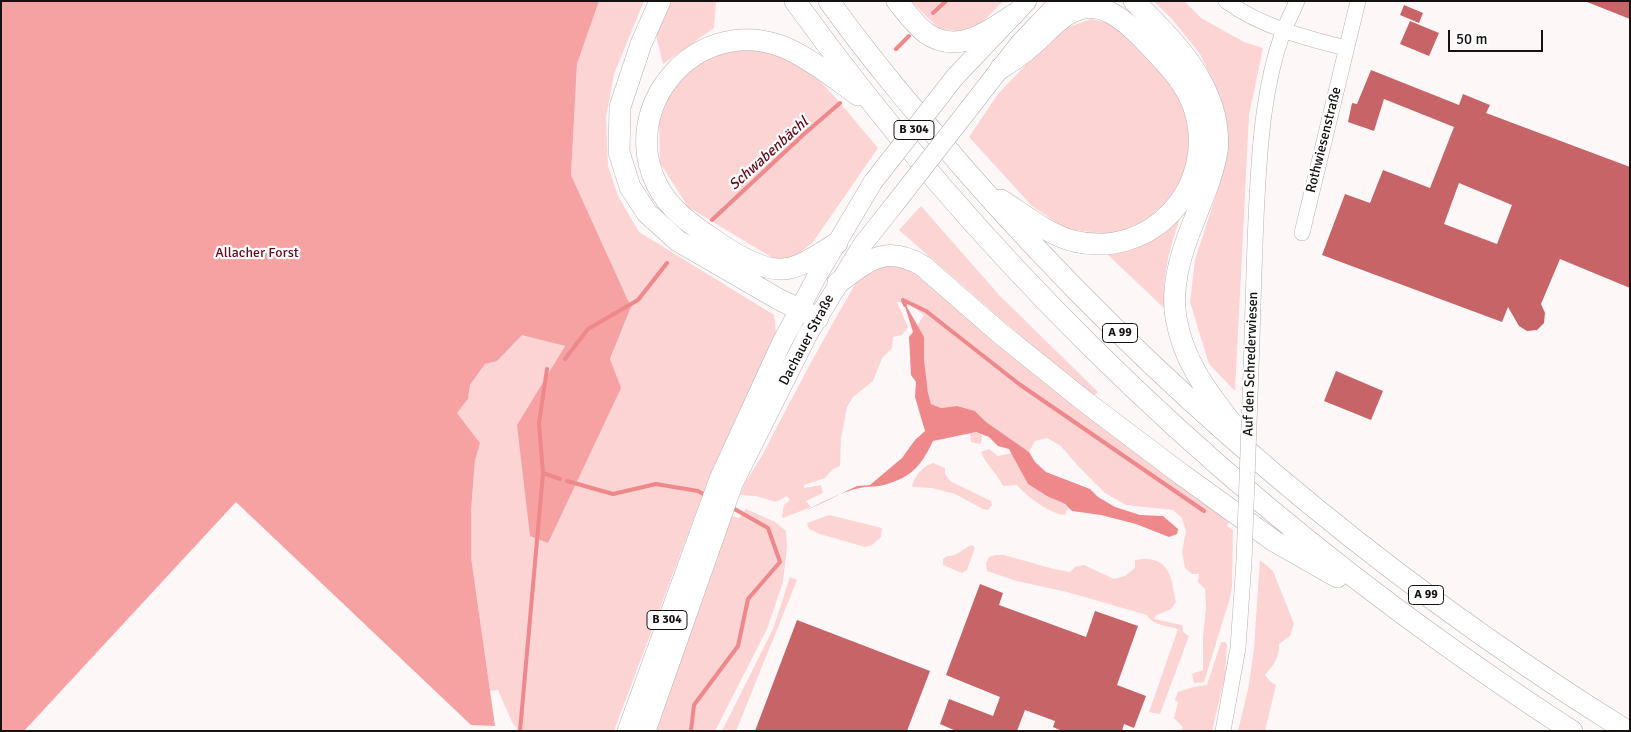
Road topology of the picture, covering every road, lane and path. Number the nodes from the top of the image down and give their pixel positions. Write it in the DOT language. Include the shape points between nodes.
graph roads {
  1 [pos="660,1"];
  2 [pos="795,1"];
  3 [pos="829,1"];
  4 [pos="897,1"];
  5 [pos="1060,1"];
  6 [pos="1134,1"];
  7 [pos="1226,1"];
  8 [pos="1298,1"];
  9 [pos="1358,1"];
  10 [pos="1020,8"];
  11 [pos="1284,30"];
  12 [pos="1346,48"];
  13 [pos="1002,68"];
  14 [pos="876,108"];
  15 [pos="978,184"];
  16 [pos="1302,233"];
  17 [pos="836,243"];
  18 [pos="838,283"];
  19 [pos="808,313"];
  20 [pos="1272,473"];
  21 [pos="715,511"];
  22 [pos="1408,618"];
  23 [pos="627,731"];
  24 [pos="646,731"];
  25 [pos="1223,731"];
  26 [pos="1572,731"];
  27 [pos="1627,731"];
  1 -- 19 [label="highway" via="641,44 620,107 619,152 630,187 647,213 678,241"];
  2 -- 14 [label="highway, A 99"];
  3 -- 15 [label="highway, A 99" via="909,104"];
  4 -- 10 [label="highway" via="926,33 943,40 961,42 986,34"];
  5 -- 13 [label="main road, Dachauer Straße / B 304" via="1020,43"];
  6 -- 20 [label="highway" via="1173,40 1197,72 1216,125 1218,150 1215,163 1186,241 1176,281 1176,317 1180,336 1205,389"];
  7 -- 11 [label="street" via="1240,11"];
  8 -- 11 [label="street, Auf den Schrederwiesen"];
  9 -- 12 [label="street, Rothwiesenstraße"];
  10 -- 17 [label="main road, Dachauer Straße / B 304, bridge" via="955,77 873,182"];
  11 -- 12 [label="street"];
  11 -- 25 [label="street, Auf den Schrederwiesen, bridge" via="1268,90 1260,140 1244,562 1238,648"];
  12 -- 16 [label="street, Rothwiesenstraße"];
  13 -- 15 [label="highway" via="1073,12 1094,8 1114,14 1134,30 1185,87 1199,129 1197,167 1180,203 1158,224 1130,239 1099,244 1071,240 1054,233"];
  13 -- 18 [label="main road, Dachauer Straße / B 304, bridge" via="863,244"];
  14 -- 17 [label="highway" via="779,45 740,39 724,41 684,62 659,92 650,115 648,156 656,184 684,220 728,250 776,270 803,264"];
  14 -- 22 [label="highway, A 99" via="1003,256 1147,400 1276,515"];
  15 -- 20 [label="highway, A 99" via="1091,305"];
  17 -- 19 [label="main road, Dachauer Straße / B 304"];
  18 -- 19 [label="main road, Dachauer Straße / B 304"];
  18 -- 22 [label="highway" via="873,260 891,254 909,257 1083,400 1181,474 1274,541"];
  19 -- 21 [label="main road, Dachauer Straße / B 304" via="781,344"];
  20 -- 27 [label="highway, A 99" via="1420,591 1498,647"];
  21 -- 23 [label="main road, Dachauer Straße / B 304"];
  21 -- 24 [label="main road, Dachauer Straße / B 304"];
  22 -- 26 [label="highway, A 99"];
}
